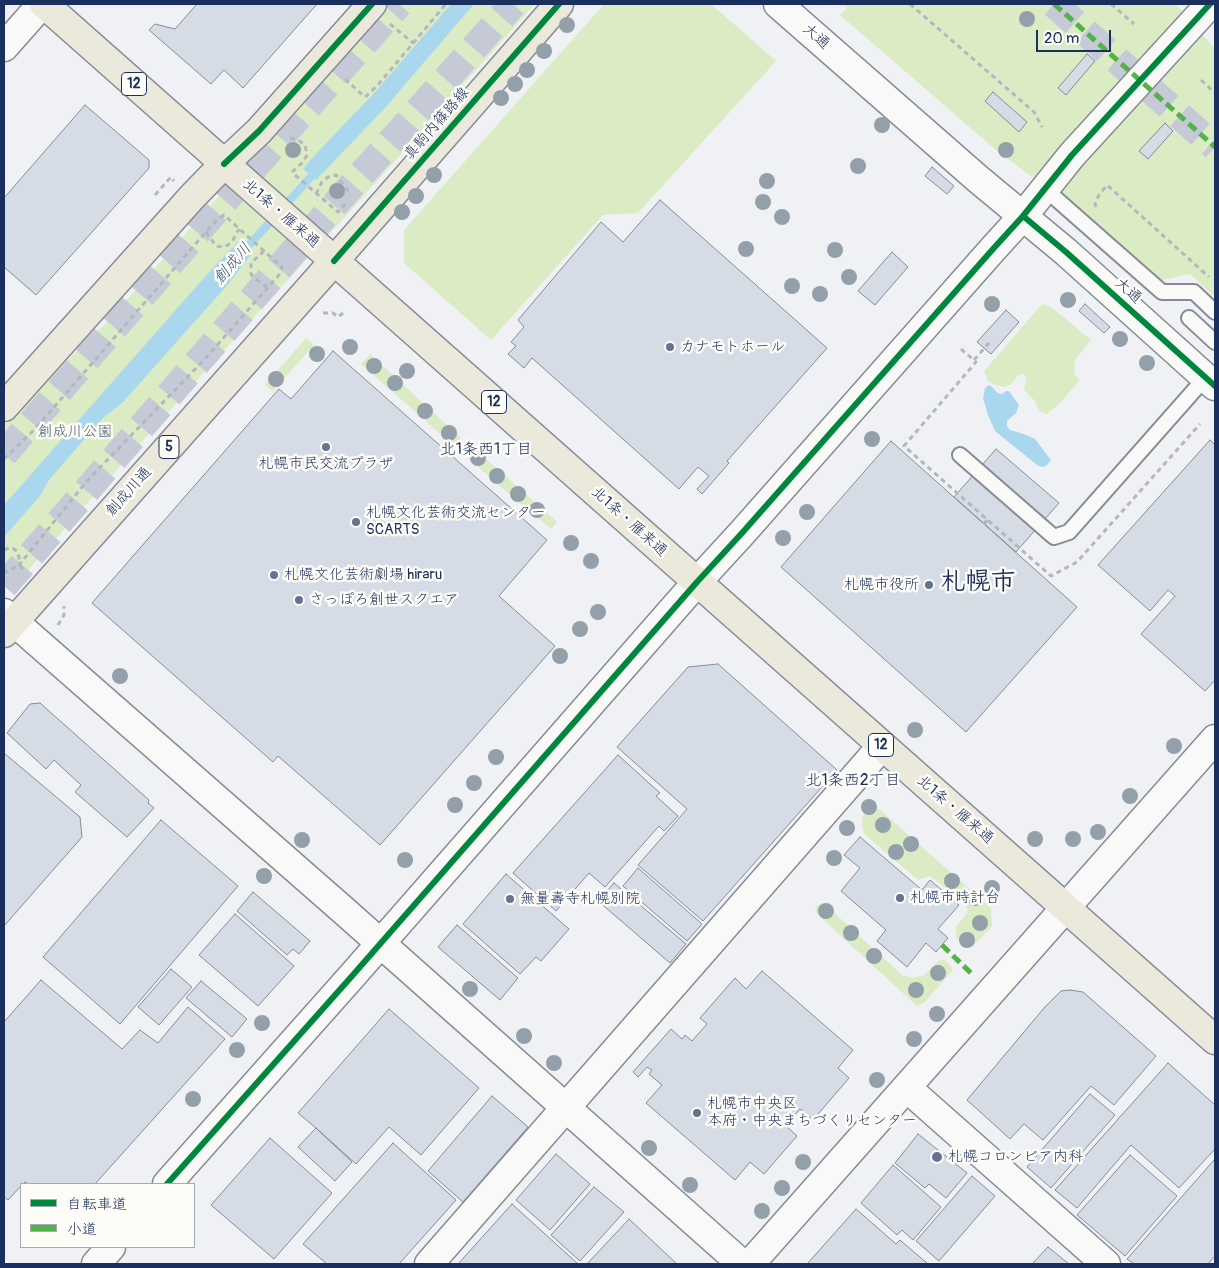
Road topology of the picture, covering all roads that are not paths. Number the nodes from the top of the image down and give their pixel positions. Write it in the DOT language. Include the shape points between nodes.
graph roads {
  1 [pos="372,4"];
  2 [pos="559,4"];
  3 [pos="778,4"];
  4 [pos="1210,4"];
  5 [pos="47,5"];
  6 [pos="4,47"];
  7 [pos="224,164"];
  8 [pos="1045,189"];
  9 [pos="1023,216"];
  10 [pos="334,261"];
  11 [pos="1215,312"];
  12 [pos="1189,318"];
  13 [pos="1215,342"];
  14 [pos="1210,382"];
  15 [pos="4,407"];
  16 [pos="960,455"];
  17 [pos="697,582"];
  18 [pos="7,622"];
  19 [pos="1215,739"];
  20 [pos="882,746"];
  21 [pos="1066,908"];
  22 [pos="380,944"];
  23 [pos="1215,1040"];
  24 [pos="906,1088"];
  25 [pos="566,1109"];
  26 [pos="168,1183"];
  27 [pos="111,1248"];
  28 [pos="96,1264"];
  29 [pos="429,1264"];
  30 [pos="742,1264"];
  31 [pos="750,1264"];
  32 [pos="1106,1264"];
  1 -- 7 [label="main road" via="259,130"];
  2 -- 10 [label="main road, 真駒内篠路線"];
  3 -- 9 [label="street, 大通"];
  4 -- 8 [label="street"];
  5 -- 6 [label="street"];
  5 -- 7 [label="main road, 北1条・雁来通 / 12"];
  7 -- 10 [label="main road, 北1条・雁来通 / 12"];
  7 -- 15 [label="main road"];
  8 -- 9 [label="street"];
  8 -- 11 [label="lane" via="1162,292 1194,292"];
  9 -- 14 [label="street, 大通"];
  9 -- 17 [label="street"];
  10 -- 17 [label="main road, 北1条・雁来通 / 12"];
  10 -- 18 [label="main road, 創成川通 / 5"];
  12 -- 13 [label="lane"];
  14 -- 16 [label="lane" via="1069,532 1054,537"];
  17 -- 20 [label="main road, 北1条・雁来通 / 12"];
  17 -- 22 [label="street"];
  18 -- 22 [label="street"];
  19 -- 21 [label="street"];
  20 -- 21 [label="main road, 北1条・雁来通 / 12"];
  20 -- 25 [label="street"];
  21 -- 23 [label="main road, 北1条・雁来通 / 12"];
  21 -- 24 [label="street"];
  22 -- 25 [label="street"];
  22 -- 26 [label="street"];
  24 -- 31 [label="street"];
  24 -- 32 [label="street"];
  25 -- 29 [label="street"];
  25 -- 30 [label="street"];
  27 -- 28 [label="street"];
}
